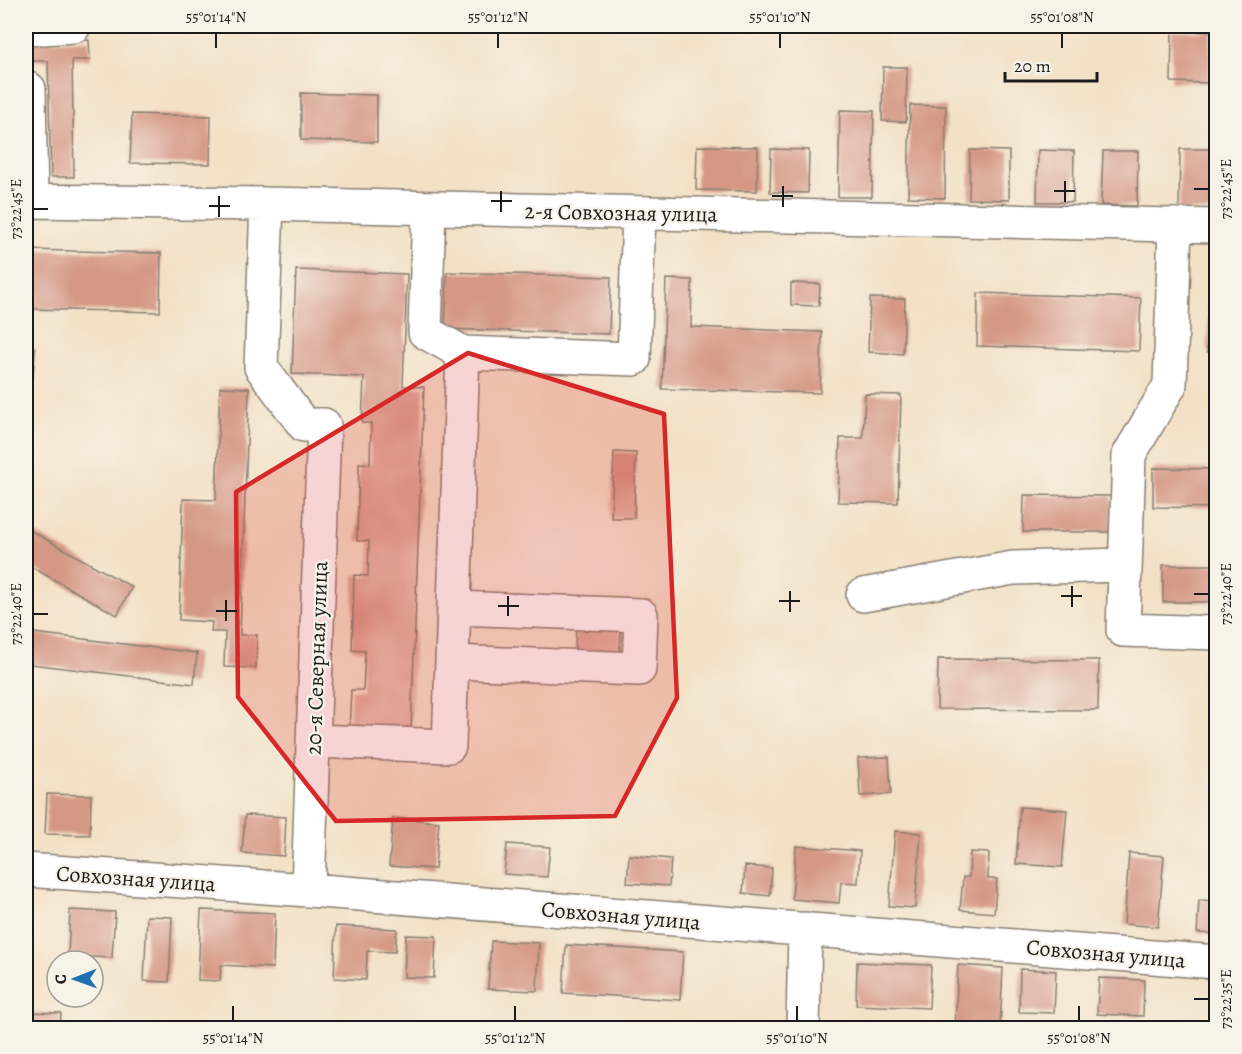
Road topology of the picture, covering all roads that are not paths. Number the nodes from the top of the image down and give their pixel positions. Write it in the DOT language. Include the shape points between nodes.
graph roads {
  1 [pos="74,26"];
  2 [pos="26,29"];
  3 [pos="29,89"];
  4 [pos="28,202"];
  5 [pos="267,204"];
  6 [pos="429,208"];
  7 [pos="639,213"];
  8 [pos="1175,225"];
  9 [pos="1216,226"];
  10 [pos="463,353"];
  11 [pos="1125,565"];
  12 [pos="863,595"];
  13 [pos="454,608"];
  14 [pos="1216,633"];
  15 [pos="452,662"];
  16 [pos="313,741"];
  17 [pos="26,870"];
  18 [pos="308,890"];
  19 [pos="805,929"];
  20 [pos="1216,962"];
  21 [pos="803,1029"];
  1 -- 2 [label="street"];
  3 -- 4 [label="street"];
  4 -- 5 [label="street, 2-я Совхозная улица"];
  5 -- 6 [label="street, 2-я Совхозная улица"];
  5 -- 16 [label="street, 20-я Северная улица" via="261,367 304,425 324,425"];
  6 -- 7 [label="street, 2-я Совхозная улица"];
  6 -- 10 [label="street" via="425,332"];
  7 -- 8 [label="street, 2-я Совхозная улица"];
  7 -- 10 [label="street" via="634,359"];
  8 -- 9 [label="street, 2-я Совхозная улица"];
  8 -- 11 [label="street" via="1170,385 1129,454"];
  10 -- 13 [label="street"];
  11 -- 12 [label="street" via="1013,568"];
  11 -- 14 [label="street" via="1123,630"];
  13 -- 15 [label="street"];
  13 -- 15 [label="street" via="641,615 639,669"];
  15 -- 16 [label="street" via="449,746"];
  16 -- 18 [label="street, 20-я Северная улица"];
  17 -- 18 [label="street, Совхозная улица"];
  18 -- 19 [label="street, Совхозная улица"];
  19 -- 20 [label="street, Совхозная улица"];
  19 -- 21 [label="street"];
}
